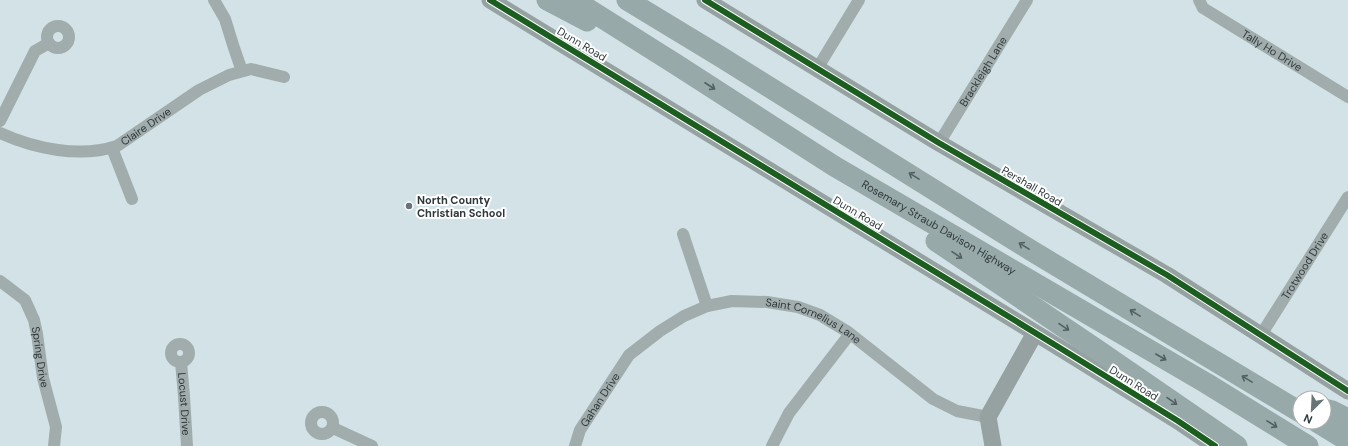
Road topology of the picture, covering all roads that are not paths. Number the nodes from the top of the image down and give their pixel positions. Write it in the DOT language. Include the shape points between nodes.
graph roads {
  1 [pos="214,0"];
  2 [pos="490,0"];
  3 [pos="546,0"];
  4 [pos="574,0"];
  5 [pos="627,0"];
  6 [pos="641,0"];
  7 [pos="705,0"];
  8 [pos="859,0"];
  9 [pos="1027,0"];
  10 [pos="1199,0"];
  11 [pos="49,43"];
  12 [pos="721,57"];
  13 [pos="677,65"];
  14 [pos="817,69"];
  15 [pos="242,71"];
  16 [pos="284,77"];
  17 [pos="1348,97"];
  18 [pos="0,121"];
  19 [pos="0,133"];
  20 [pos="939,143"];
  21 [pos="112,148"];
  22 [pos="834,166"];
  23 [pos="1348,197"];
  24 [pos="132,199"];
  25 [pos="684,234"];
  26 [pos="0,281"];
  27 [pos="707,306"];
  28 [pos="1035,333"];
  29 [pos="849,335"];
  30 [pos="1261,335"];
  31 [pos="629,354"];
  32 [pos="181,362"];
  33 [pos="1348,391"];
  34 [pos="1280,400"];
  35 [pos="1292,402"];
  36 [pos="1292,407"];
  37 [pos="1332,411"];
  38 [pos="988,418"];
  39 [pos="1348,419"];
  40 [pos="333,428"];
  41 [pos="1330,430"];
  42 [pos="320,440"];
  43 [pos="1348,441"];
  44 [pos="54,446"];
  45 [pos="187,446"];
  46 [pos="372,446"];
  47 [pos="575,446"];
  48 [pos="772,446"];
  49 [pos="993,446"];
  50 [pos="1215,446"];
  51 [pos="1237,446"];
  52 [pos="1308,446"];
  1 -- 15 [label="street" via="225,19"];
  2 -- 28 [label="street, Dunn Road"];
  3 -- 13 [label="highway" via="654,57"];
  4 -- 13 [label="highway, Rosemary Straub Davison Highway"];
  5 -- 12 [label="highway"];
  6 -- 12 [label="highway"];
  7 -- 14 [label="street, Pershall Road"];
  8 -- 14 [label="street"];
  9 -- 20 [label="street, Brackleigh Lane"];
  10 -- 17 [label="street, Tally Ho Drive" via="1203,8"];
  11 -- 18 [label="street" via="35,51"];
  34 -- 12 [label="highway, one-way" via="1032,251"];
  13 -- 22 [label="highway, Rosemary Straub Davison Highway, one-way"];
  14 -- 20 [label="street, Pershall Road"];
  15 -- 16 [label="street, Claire Drive" via="251,69"];
  15 -- 21 [label="street, Claire Drive" via="199,90"];
  19 -- 21 [label="street, Claire Drive" via="34,146 62,151 104,151"];
  20 -- 30 [label="street, Pershall Road" via="1167,275"];
  21 -- 24 [label="street"];
  22 -- 51 [label="highway, one-way" via="934,240"];
  22 -- 52 [label="highway, Rosemary Straub Davison Highway, one-way" via="1206,383"];
  23 -- 30 [label="street, Trotwood Drive"];
  25 -- 27 [label="street"];
  26 -- 44 [label="street, Spring Drive" via="25,300 34,320 43,378 56,427"];
  27 -- 29 [label="street, Saint Cornelius Lane" via="732,301 768,302 798,307 820,315"];
  27 -- 31 [label="street, Saint Cornelius Lane" via="684,316"];
  28 -- 38 [label="street"];
  28 -- 50 [label="street, Dunn Road"];
  29 -- 38 [label="street, Saint Cornelius Lane" via="933,399 957,411"];
  29 -- 48 [label="street" via="788,413"];
  30 -- 33 [label="street, Pershall Road"];
  31 -- 47 [label="street, Gahan Drive" via="580,430"];
  32 -- 45 [label="street, Locust Drive"];
  34 -- 35 [label="highway"];
  34 -- 36 [label="highway"];
  37 -- 39 [label="highway"];
  38 -- 49 [label="street"];
  40 -- 42 [label="street"];
  40 -- 42 [label="street" via="333,419 328,412 315,414 312,417 312,426"];
  40 -- 46 [label="street"];
  41 -- 43 [label="highway"];
}
